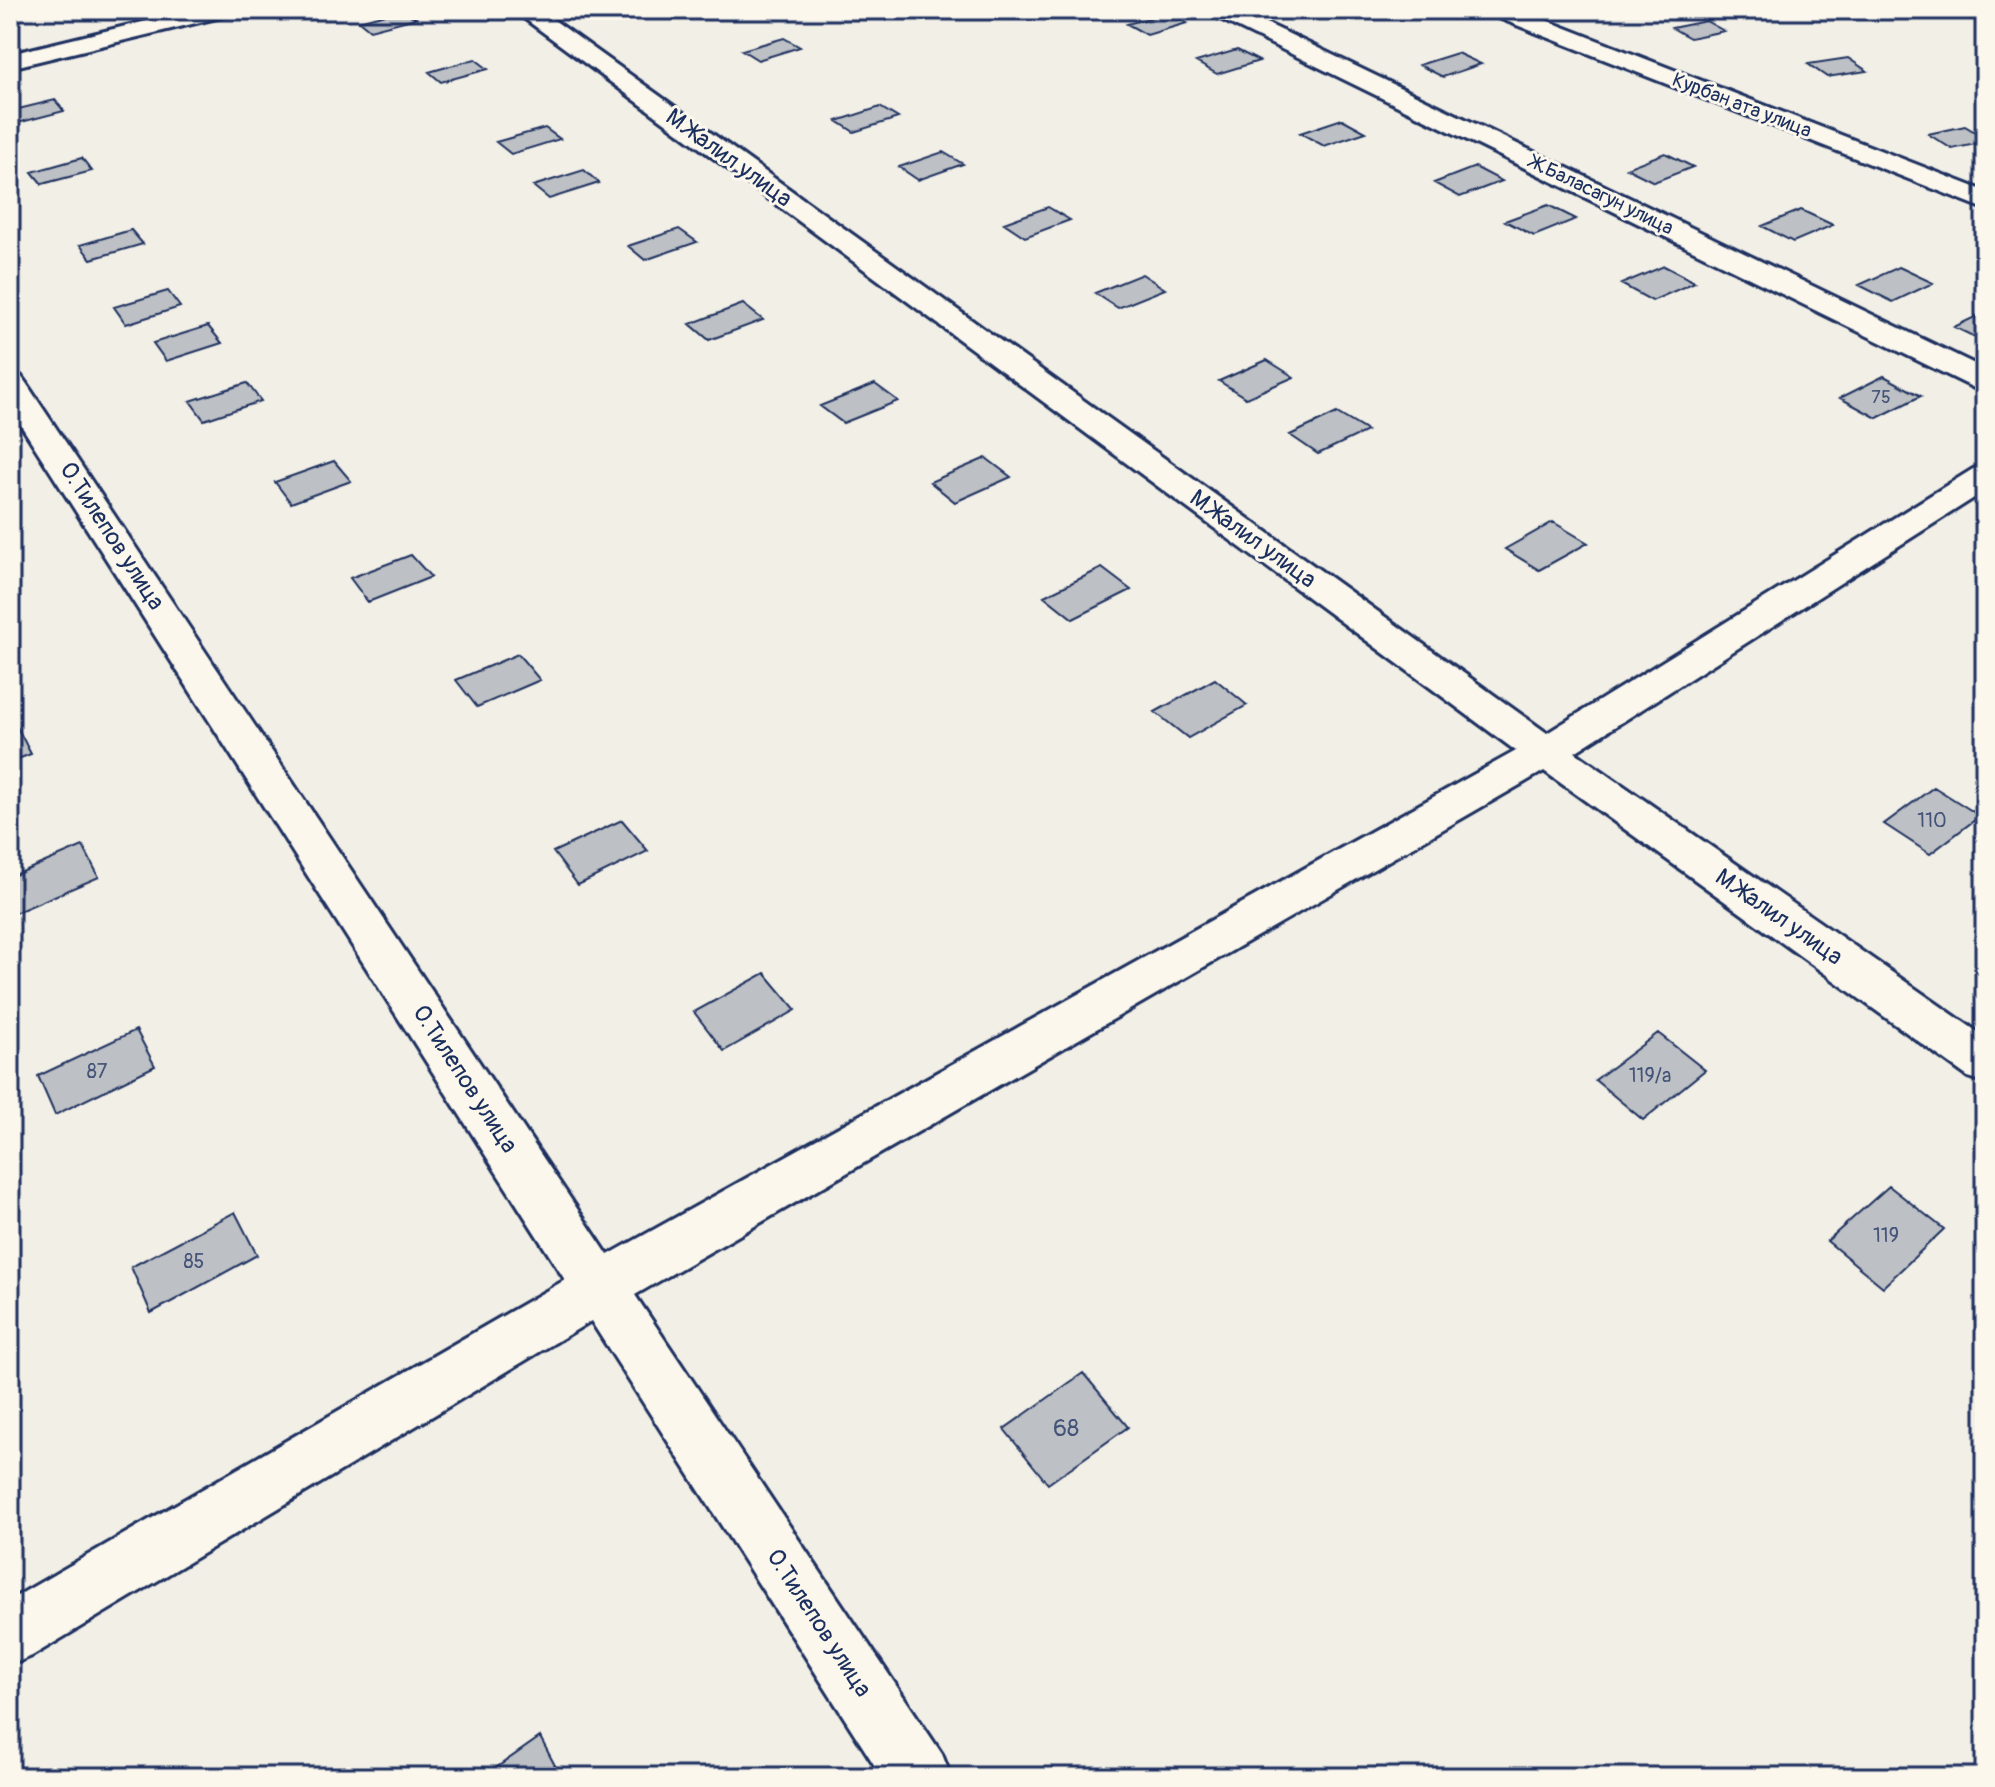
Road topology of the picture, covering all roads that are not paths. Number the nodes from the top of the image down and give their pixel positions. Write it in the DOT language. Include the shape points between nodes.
graph roads {
  1 [pos="221,10"];
  2 [pos="525,10"];
  3 [pos="1220,10"];
  4 [pos="1499,10"];
  5 [pos="10,61"];
  6 [pos="1985,201"];
  7 [pos="1985,381"];
  8 [pos="10,383"];
  9 [pos="1985,476"];
  10 [pos="1546,752"];
  11 [pos="1985,1063"];
  12 [pos="600,1287"];
  13 [pos="10,1634"];
  14 [pos="919,1777"];
  1 -- 5 [label="street"];
  2 -- 10 [label="street, М.Жалил улица"];
  3 -- 7 [label="street, Ж.Баласагун улица"];
  4 -- 6 [label="street, Курбан ата улица"];
  8 -- 12 [label="street, О.Тилепов улица"];
  9 -- 10 [label="street"];
  10 -- 11 [label="street, М.Жалил улица"];
  10 -- 12 [label="street"];
  12 -- 13 [label="street"];
  12 -- 14 [label="street, О.Тилепов улица"];
}
